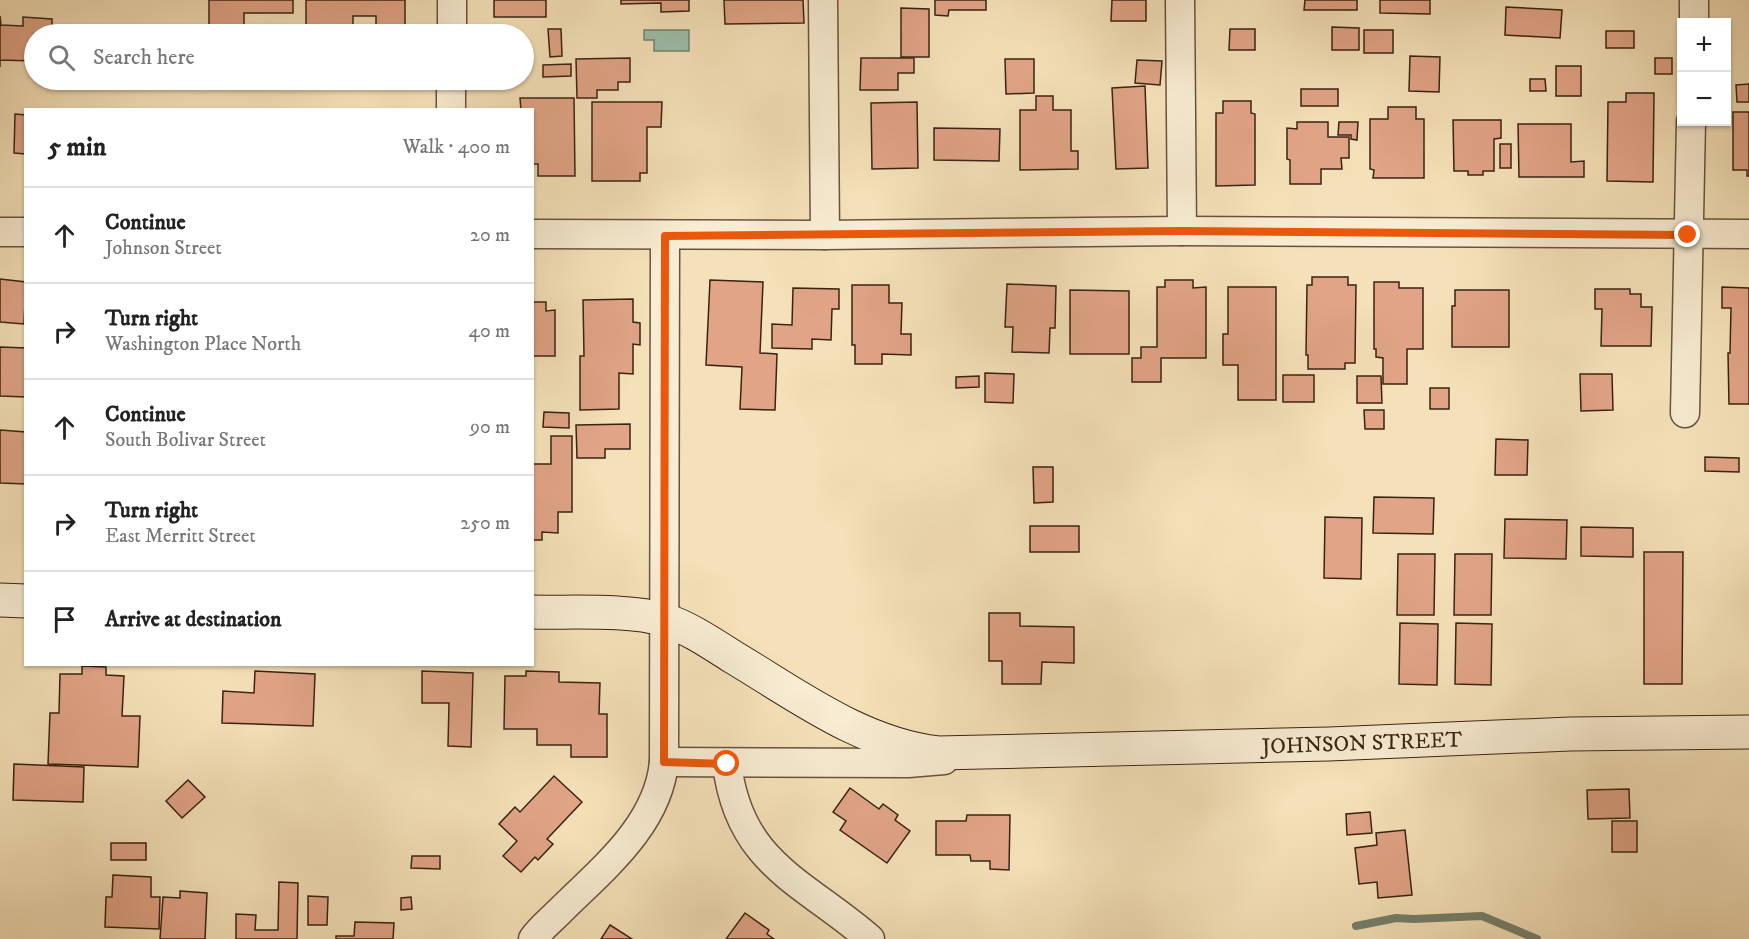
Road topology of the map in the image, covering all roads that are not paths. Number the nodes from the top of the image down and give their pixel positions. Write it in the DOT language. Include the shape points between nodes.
graph roads {
  1 [pos="452,0"];
  2 [pos="822,0"];
  3 [pos="1180,0"];
  4 [pos="1694,0"];
  5 [pos="1694,18"];
  6 [pos="452,24"];
  7 [pos="451,90"];
  8 [pos="451,108"];
  9 [pos="1691,126"];
  10 [pos="1182,231"];
  11 [pos="0,232"];
  12 [pos="24,232"];
  13 [pos="534,234"];
  14 [pos="1749,234"];
  15 [pos="825,235"];
  16 [pos="1688,235"];
  17 [pos="665,236"];
  18 [pos="1684,413"];
  19 [pos="0,600"];
  20 [pos="24,601"];
  21 [pos="534,612"];
  22 [pos="664,620"];
  23 [pos="1749,732"];
  24 [pos="974,753"];
  25 [pos="664,762"];
  26 [pos="727,764"];
  27 [pos="533,939"];
  28 [pos="870,939"];
  1 -- 6 [label="street"];
  2 -- 15 [label="street"];
  3 -- 10 [label="street"];
  4 -- 5 [label="street"];
  7 -- 8 [label="street"];
  9 -- 16 [label="street"];
  10 -- 15 [label="street"];
  10 -- 16 [label="street"];
  11 -- 12 [label="street"];
  13 -- 17 [label="street"];
  14 -- 16 [label="street"];
  15 -- 17 [label="street"];
  16 -- 18 [label="street"];
  17 -- 22 [label="street"];
  19 -- 20 [label="street"];
  21 -- 22 [label="street, JOHNSON STREET"];
  22 -- 24 [label="street, JOHNSON STREET" via="694,633 841,722 920,751"];
  22 -- 25 [label="street"];
  23 -- 24 [label="street, JOHNSON STREET"];
  24 -- 26 [label="street, JOHNSON STREET" via="908,764"];
  25 -- 26 [label="street, JOHNSON STREET"];
  25 -- 27 [label="street" via="663,779 651,807 627,842"];
  26 -- 28 [label="street" via="733,798 759,849"];
}
